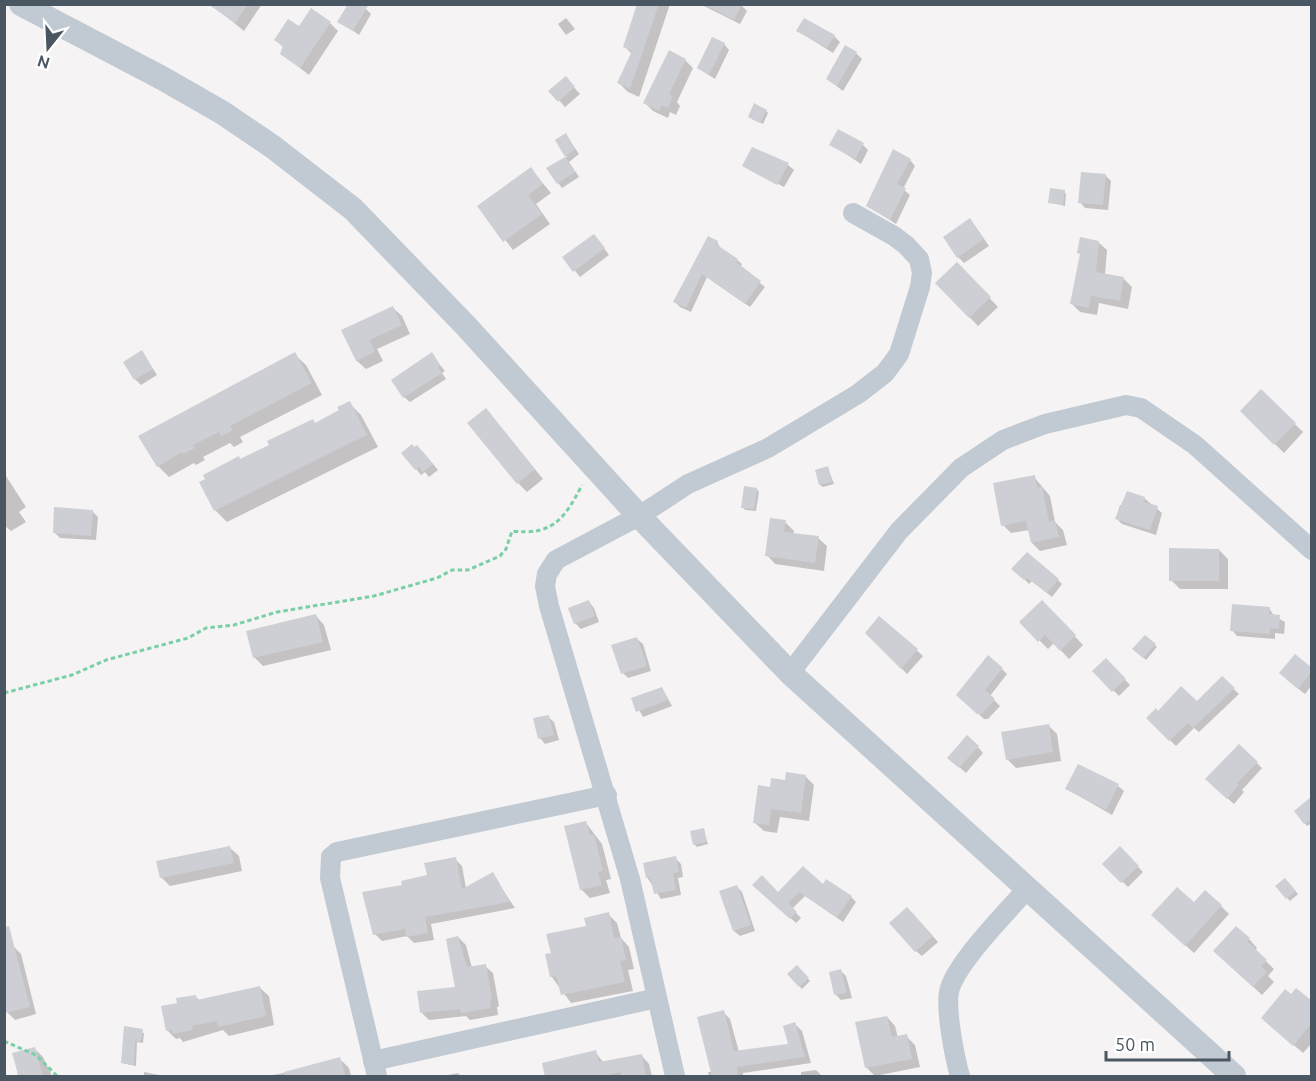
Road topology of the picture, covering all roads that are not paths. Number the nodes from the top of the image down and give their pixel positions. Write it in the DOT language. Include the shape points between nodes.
graph roads {
  1 [pos="21,4"];
  2 [pos="853,213"];
  3 [pos="639,516"];
  4 [pos="1311,550"];
  5 [pos="790,673"];
  6 [pos="608,795"];
  7 [pos="1027,888"];
  8 [pos="657,998"];
  9 [pos="375,1069"];
  10 [pos="675,1077"];
  11 [pos="960,1077"];
  12 [pos="1234,1077"];
  1 -- 3 [label="street" via="223,113 353,209"];
  2 -- 3 [label="street" via="894,236 919,259 920,287 893,364 858,394 768,448 688,484"];
  3 -- 5 [label="street"];
  3 -- 6 [label="street" via="556,560 546,581 549,606"];
  4 -- 5 [label="street" via="1195,444 1141,408 1126,405 1045,424 1014,436 961,468 899,531"];
  5 -- 7 [label="street"];
  6 -- 8 [label="street"];
  6 -- 9 [label="street" via="337,852 331,857 330,878"];
  7 -- 11 [label="street" via="975,949 950,989 951,1028"];
  7 -- 12 [label="street"];
  8 -- 9 [label="street"];
  8 -- 10 [label="street"];
}
